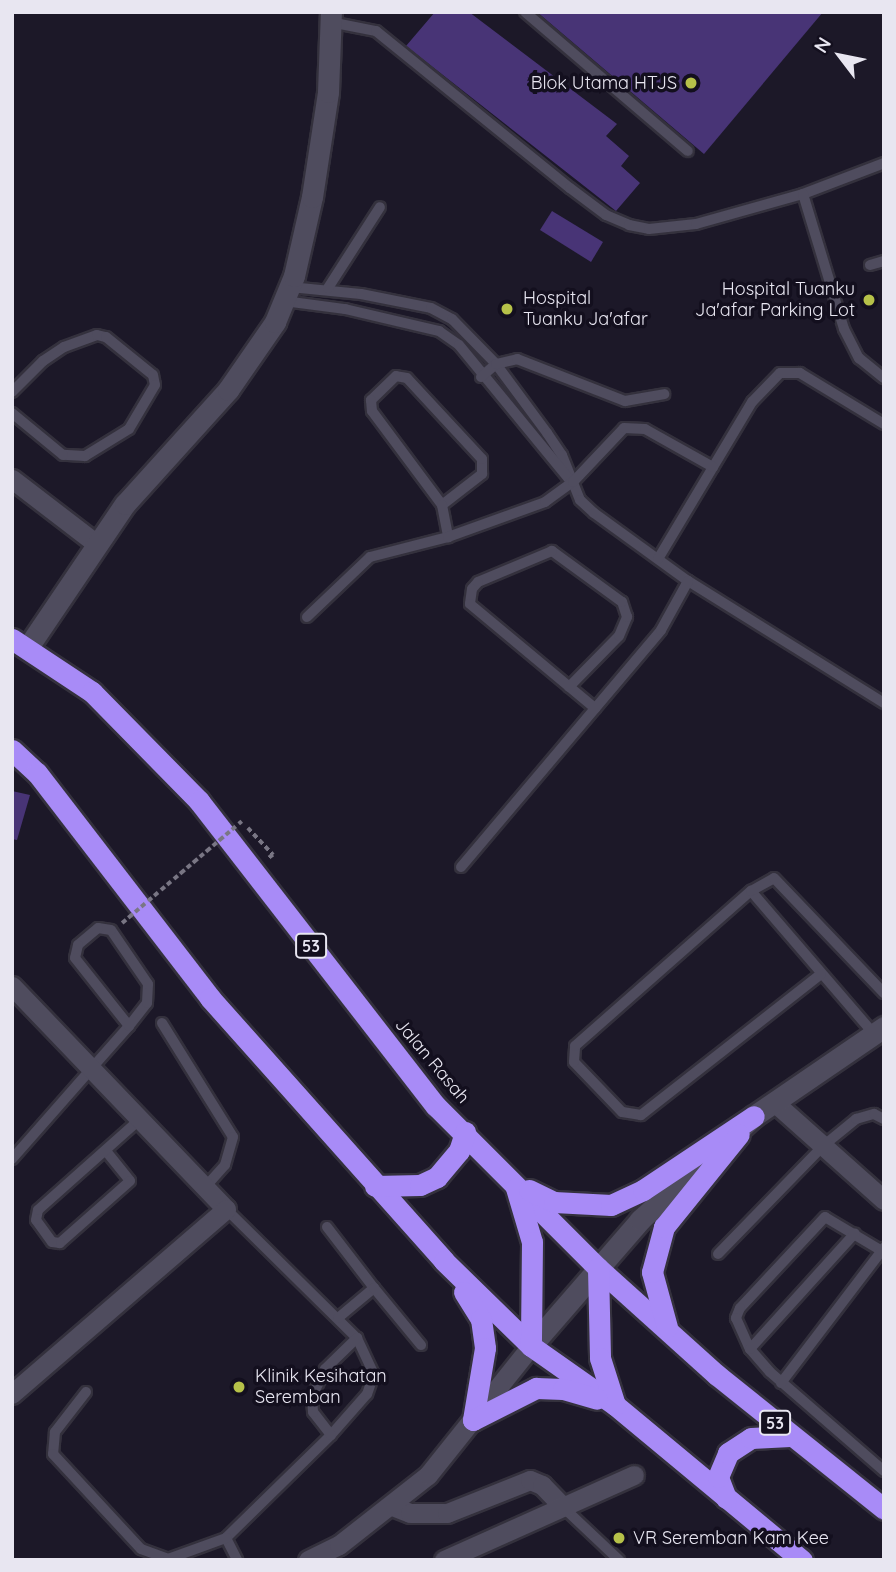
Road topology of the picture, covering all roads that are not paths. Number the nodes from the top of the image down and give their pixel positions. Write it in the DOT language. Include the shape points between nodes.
graph roads {
  1 [pos="525,12"];
  2 [pos="330,17"];
  3 [pos="688,150"];
  4 [pos="884,163"];
  5 [pos="803,194"];
  6 [pos="380,207"];
  7 [pos="884,261"];
  8 [pos="870,265"];
  9 [pos="328,288"];
  10 [pos="287,294"];
  11 [pos="496,364"];
  12 [pos="481,377"];
  13 [pos="884,378"];
  14 [pos="12,392"];
  15 [pos="664,394"];
  16 [pos="12,413"];
  17 [pos="884,424"];
  18 [pos="713,467"];
  19 [pos="12,479"];
  20 [pos="573,482"];
  21 [pos="442,505"];
  22 [pos="448,537"];
  23 [pos="98,545"];
  24 [pos="658,559"];
  25 [pos="688,581"];
  26 [pos="307,617"];
  27 [pos="20,643"];
  28 [pos="569,687"];
  29 [pos="884,703"];
  30 [pos="595,708"];
  31 [pos="12,750"];
  32 [pos="461,867"];
  33 [pos="751,891"];
  34 [pos="821,974"];
  35 [pos="12,986"];
  36 [pos="884,993"];
  37 [pos="162,1023"];
  38 [pos="129,1026"];
  39 [pos="879,1030"];
  40 [pos="91,1069"];
  41 [pos="774,1102"];
  42 [pos="754,1116"];
  43 [pos="139,1119"];
  44 [pos="884,1119"];
  45 [pos="465,1132"];
  46 [pos="823,1146"];
  47 [pos="106,1151"];
  48 [pos="12,1159"];
  49 [pos="514,1183"];
  50 [pos="375,1186"];
  51 [pos="205,1187"];
  52 [pos="884,1200"];
  53 [pos="226,1209"];
  54 [pos="327,1227"];
  55 [pos="855,1233"];
  56 [pos="883,1249"];
  57 [pos="718,1254"];
  58 [pos="444,1261"];
  59 [pos="597,1268"];
  60 [pos="374,1288"];
  61 [pos="338,1318"];
  62 [pos="670,1333"];
  63 [pos="357,1338"];
  64 [pos="421,1345"];
  65 [pos="531,1346"];
  66 [pos="750,1349"];
  67 [pos="781,1383"];
  68 [pos="86,1392"];
  69 [pos="12,1394"];
  70 [pos="615,1405"];
  71 [pos="473,1420"];
  72 [pos="331,1435"];
  73 [pos="790,1436"];
  74 [pos="884,1471"];
  75 [pos="634,1475"];
  76 [pos="726,1498"];
  77 [pos="392,1506"];
  78 [pos="563,1507"];
  79 [pos="884,1509"];
  80 [pos="226,1538"];
  81 [pos="478,1554"];
  82 [pos="237,1560"];
  83 [pos="308,1560"];
  84 [pos="444,1560"];
  85 [pos="619,1560"];
  86 [pos="802,1560"];
  1 -- 3 [label="lane"];
  2 -- 5 [label="lane" via="376,31 570,188 606,215 629,225 649,229 696,224"];
  2 -- 10 [label="street" via="326,105 312,197"];
  4 -- 5 [label="lane"];
  5 -- 13 [label="lane" via="844,329 859,358"];
  6 -- 9 [label="lane"];
  7 -- 8 [label="lane"];
  9 -- 10 [label="lane"];
  9 -- 11 [label="lane" via="431,309 469,334"];
  10 -- 12 [label="lane" via="439,331 459,345"];
  10 -- 23 [label="street" via="253,360 160,462"];
  11 -- 12 [label="lane"];
  11 -- 15 [label="lane" via="517,359 625,401"];
  11 -- 20 [label="lane" via="562,455"];
  12 -- 20 [label="lane" via="555,467"];
  14 -- 16 [label="lane" via="43,361 64,347 97,335 153,375 155,385 129,429 85,456 64,455"];
  17 -- 18 [label="lane" via="800,373 779,373 752,402"];
  18 -- 20 [label="lane" via="645,429 624,428"];
  18 -- 24 [label="lane"];
  19 -- 23 [label="street"];
  20 -- 22 [label="lane" via="545,502"];
  20 -- 24 [label="lane" via="580,500"];
  21 -- 21 [label="lane" via="372,411 371,400 396,376 407,378 482,459 482,474"];
  21 -- 22 [label="lane"];
  22 -- 26 [label="lane" via="370,557"];
  23 -- 27 [label="street"];
  24 -- 25 [label="lane"];
  25 -- 29 [label="lane"];
  25 -- 30 [label="lane" via="661,630"];
  27 -- 45 [label="highway, Jalan Rasah / 53" via="92,692 199,801 436,1106"];
  28 -- 28 [label="lane" via="470,604 478,582 552,551 622,602 627,617 619,636"];
  28 -- 30 [label="lane"];
  30 -- 32 [label="lane"];
  31 -- 50 [label="highway" via="37,773 210,999"];
  33 -- 34 [label="lane"];
  33 -- 34 [label="lane" via="575,1046 574,1062 622,1112 641,1115"];
  33 -- 36 [label="lane" via="774,878 783,884"];
  34 -- 39 [label="lane"];
  35 -- 40 [label="street"];
  37 -- 51 [label="lane" via="233,1137 225,1165"];
  38 -- 38 [label="lane" via="146,1003 148,984 111,930 98,928 78,945 75,958"];
  38 -- 40 [label="lane"];
  39 -- 41 [label="street"];
  40 -- 43 [label="street"];
  40 -- 48 [label="lane"];
  41 -- 42 [label="street"];
  41 -- 46 [label="street"];
  42 -- 49 [label="highway" via="643,1190 611,1205 554,1202"];
  42 -- 59 [label="street" via="640,1220"];
  42 -- 62 [label="highway" via="664,1227 652,1272"];
  43 -- 47 [label="lane"];
  43 -- 51 [label="street"];
  44 -- 46 [label="lane" via="864,1114"];
  45 -- 49 [label="highway, Jalan Rasah / 53"];
  45 -- 50 [label="highway" via="458,1151 437,1177 421,1185"];
  46 -- 52 [label="street"];
  46 -- 57 [label="lane"];
  47 -- 47 [label="lane" via="35,1215 52,1242 60,1243 130,1181"];
  49 -- 59 [label="highway, Jalan Rasah / 53"];
  49 -- 65 [label="highway" via="532,1242"];
  50 -- 58 [label="highway"];
  51 -- 53 [label="street"];
  53 -- 61 [label="lane"];
  53 -- 69 [label="street"];
  54 -- 60 [label="lane"];
  55 -- 56 [label="lane"];
  55 -- 66 [label="lane"];
  55 -- 66 [label="lane" via="832,1217 818,1220 740,1308 737,1328"];
  56 -- 67 [label="lane"];
  58 -- 65 [label="highway"];
  58 -- 71 [label="highway" via="481,1319 485,1370"];
  59 -- 62 [label="highway, Jalan Rasah / 53"];
  59 -- 65 [label="street"];
  59 -- 70 [label="highway" via="600,1358"];
  60 -- 61 [label="lane"];
  60 -- 64 [label="lane"];
  61 -- 63 [label="lane"];
  62 -- 73 [label="highway, Jalan Rasah / 53"];
  63 -- 72 [label="lane" via="374,1374 367,1394"];
  63 -- 72 [label="lane" via="325,1369 312,1397 313,1412"];
  65 -- 70 [label="highway"];
  65 -- 71 [label="street"];
  66 -- 67 [label="lane"];
  67 -- 74 [label="lane"];
  68 -- 80 [label="lane" via="55,1432 54,1454 141,1549 168,1559"];
  70 -- 71 [label="highway" via="564,1389 536,1388"];
  70 -- 76 [label="highway"];
  71 -- 77 [label="street" via="428,1475"];
  72 -- 80 [label="lane"];
  73 -- 76 [label="highway" via="751,1438 728,1453 718,1477"];
  73 -- 79 [label="highway, Jalan Rasah / 53"];
  75 -- 78 [label="street"];
  76 -- 86 [label="highway"];
  77 -- 78 [label="street" via="410,1513 447,1513 530,1480"];
  77 -- 83 [label="street" via="339,1545"];
  78 -- 81 [label="street"];
  78 -- 85 [label="lane"];
  80 -- 82 [label="lane"];
  81 -- 84 [label="street"];
}
